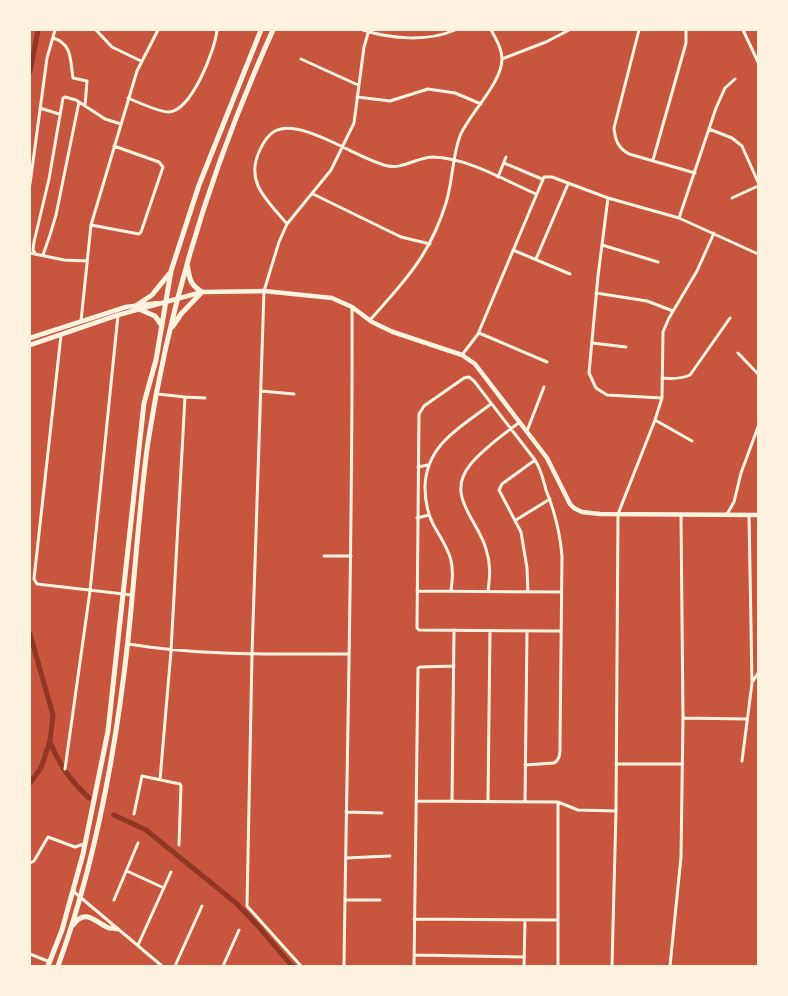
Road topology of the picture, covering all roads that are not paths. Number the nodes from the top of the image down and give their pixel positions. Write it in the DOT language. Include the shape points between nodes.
graph roads {
  1 [pos="55,30"];
  2 [pos="96,30"];
  3 [pos="158,30"];
  4 [pos="217,30"];
  5 [pos="262,30"];
  6 [pos="273,30"];
  7 [pos="363,30"];
  8 [pos="455,30"];
  9 [pos="491,30"];
  10 [pos="569,30"];
  11 [pos="639,30"];
  12 [pos="686,30"];
  13 [pos="743,30"];
  14 [pos="369,31"];
  15 [pos="53,38"];
  16 [pos="301,59"];
  17 [pos="502,59"];
  18 [pos="141,62"];
  19 [pos="758,62"];
  20 [pos="735,79"];
  21 [pos="358,85"];
  22 [pos="357,97"];
  23 [pos="128,98"];
  24 [pos="79,102"];
  25 [pos="481,104"];
  26 [pos="86,106"];
  27 [pos="40,108"];
  28 [pos="59,114"];
  29 [pos="120,124"];
  30 [pos="709,129"];
  31 [pos="114,146"];
  32 [pos="343,148"];
  33 [pos="506,157"];
  34 [pos="456,160"];
  35 [pos="653,160"];
  36 [pos="504,163"];
  37 [pos="694,173"];
  38 [pos="498,177"];
  39 [pos="542,179"];
  40 [pos="758,182"];
  41 [pos="30,184"];
  42 [pos="568,184"];
  43 [pos="758,186"];
  44 [pos="313,194"];
  45 [pos="536,194"];
  46 [pos="608,198"];
  47 [pos="732,198"];
  48 [pos="679,218"];
  49 [pos="91,224"];
  50 [pos="287,224"];
  51 [pos="714,233"];
  52 [pos="430,244"];
  53 [pos="602,244"];
  54 [pos="514,250"];
  55 [pos="30,253"];
  56 [pos="35,253"];
  57 [pos="758,254"];
  58 [pos="43,255"];
  59 [pos="536,259"];
  60 [pos="87,261"];
  61 [pos="187,261"];
  62 [pos="658,262"];
  63 [pos="171,271"];
  64 [pos="570,274"];
  65 [pos="264,291"];
  66 [pos="202,292"];
  67 [pos="596,293"];
  68 [pos="177,299"];
  69 [pos="167,302"];
  70 [pos="139,307"];
  71 [pos="352,307"];
  72 [pos="673,312"];
  73 [pos="118,316"];
  74 [pos="730,318"];
  75 [pos="370,320"];
  76 [pos="80,322"];
  77 [pos="162,327"];
  78 [pos="170,331"];
  79 [pos="479,333"];
  80 [pos="61,335"];
  81 [pos="30,338"];
  82 [pos="592,343"];
  83 [pos="30,344"];
  84 [pos="626,348"];
  85 [pos="738,353"];
  86 [pos="462,355"];
  87 [pos="547,362"];
  88 [pos="758,374"];
  89 [pos="662,378"];
  90 [pos="544,387"];
  91 [pos="261,391"];
  92 [pos="157,394"];
  93 [pos="294,394"];
  94 [pos="185,397"];
  95 [pos="205,398"];
  96 [pos="662,398"];
  97 [pos="491,404"];
  98 [pos="655,420"];
  99 [pos="520,421"];
  100 [pos="758,427"];
  101 [pos="511,429"];
  102 [pos="527,430"];
  103 [pos="692,441"];
  104 [pos="535,460"];
  105 [pos="428,465"];
  106 [pos="418,467"];
  107 [pos="550,499"];
  108 [pos="618,514"];
  109 [pos="681,514"];
  110 [pos="727,514"];
  111 [pos="429,515"];
  112 [pos="749,515"];
  113 [pos="758,515"];
  114 [pos="417,518"];
  115 [pos="516,520"];
  116 [pos="324,556"];
  117 [pos="351,556"];
  118 [pos="90,591"];
  119 [pos="417,591"];
  120 [pos="451,591"];
  121 [pos="488,591"];
  122 [pos="528,592"];
  123 [pos="562,592"];
  124 [pos="123,593"];
  125 [pos="133,595"];
  126 [pos="454,630"];
  127 [pos="490,631"];
  128 [pos="527,631"];
  129 [pos="561,631"];
  130 [pos="128,644"];
  131 [pos="171,651"];
  132 [pos="252,654"];
  133 [pos="348,654"];
  134 [pos="454,666"];
  135 [pos="758,673"];
  136 [pos="752,683"];
  137 [pos="683,718"];
  138 [pos="747,719"];
  139 [pos="742,761"];
  140 [pos="616,764"];
  141 [pos="681,764"];
  142 [pos="525,765"];
  143 [pos="65,769"];
  144 [pos="160,780"];
  145 [pos="416,801"];
  146 [pos="452,801"];
  147 [pos="488,801"];
  148 [pos="525,802"];
  149 [pos="558,802"];
  150 [pos="616,811"];
  151 [pos="346,812"];
  152 [pos="382,813"];
  153 [pos="134,814"];
  154 [pos="138,843"];
  155 [pos="85,844"];
  156 [pos="180,845"];
  157 [pos="390,856"];
  158 [pos="345,858"];
  159 [pos="30,863"];
  160 [pos="127,871"];
  161 [pos="171,872"];
  162 [pos="164,888"];
  163 [pos="72,891"];
  164 [pos="80,898"];
  165 [pos="114,900"];
  166 [pos="345,900"];
  167 [pos="380,900"];
  168 [pos="202,906"];
  169 [pos="414,919"];
  170 [pos="525,920"];
  171 [pos="558,920"];
  172 [pos="72,927"];
  173 [pos="117,928"];
  174 [pos="239,930"];
  175 [pos="138,945"];
  176 [pos="30,954"];
  177 [pos="414,955"];
  178 [pos="524,957"];
  179 [pos="49,964"];
  180 [pos="58,966"];
  181 [pos="162,966"];
  182 [pos="175,966"];
  183 [pos="223,966"];
  184 [pos="301,966"];
  185 [pos="344,966"];
  186 [pos="414,966"];
  187 [pos="524,966"];
  188 [pos="558,966"];
  189 [pos="612,966"];
  190 [pos="670,966"];
  1 -- 15 [label="street"];
  2 -- 18 [label="street" via="112,47"];
  3 -- 18 [label="street"];
  4 -- 23 [label="street" via="206,68 187,101 179,108 169,112"];
  5 -- 63 [label="highway" via="199,185"];
  6 -- 61 [label="highway" via="215,174"];
  7 -- 14 [label="street"];
  8 -- 14 [label="street" via="420,38"];
  9 -- 17 [label="street"];
  10 -- 17 [label="street"];
  11 -- 35 [label="street" via="614,137 622,150"];
  12 -- 35 [label="street" via="686,43"];
  13 -- 19 [label="street"];
  14 -- 21 [label="street"];
  15 -- 26 [label="street" via="62,41 69,49 73,78 87,81"];
  15 -- 27 [label="street"];
  16 -- 21 [label="street"];
  17 -- 25 [label="street"];
  18 -- 23 [label="street"];
  20 -- 30 [label="street" via="725,88"];
  21 -- 22 [label="street"];
  22 -- 25 [label="street" via="390,101 428,89 455,92"];
  22 -- 32 [label="street" via="354,123"];
  23 -- 29 [label="street"];
  24 -- 26 [label="street"];
  24 -- 28 [label="street" via="64,97"];
  24 -- 58 [label="street" via="56,215"];
  25 -- 34 [label="street" via="462,132"];
  26 -- 29 [label="street"];
  27 -- 28 [label="street"];
  27 -- 41 [label="street"];
  28 -- 56 [label="street" via="34,242"];
  29 -- 31 [label="street"];
  30 -- 37 [label="street"];
  30 -- 40 [label="street" via="738,141"];
  31 -- 49 [label="street"];
  31 -- 49 [label="street" via="159,162 163,167 141,232"];
  32 -- 34 [label="street" via="391,166 428,157"];
  32 -- 44 [label="street"];
  32 -- 50 [label="street" via="300,129 286,128 274,131 262,143 254,163 254,175 260,191"];
  33 -- 36 [label="street"];
  34 -- 38 [label="street"];
  34 -- 52 [label="street" via="446,202"];
  35 -- 37 [label="street"];
  36 -- 38 [label="street"];
  36 -- 39 [label="street"];
  37 -- 48 [label="street"];
  38 -- 45 [label="street"];
  39 -- 42 [label="street" via="548,176"];
  39 -- 45 [label="street"];
  42 -- 46 [label="street"];
  42 -- 59 [label="street"];
  43 -- 47 [label="street"];
  44 -- 50 [label="street"];
  44 -- 52 [label="street" via="401,237"];
  45 -- 54 [label="street"];
  46 -- 48 [label="street"];
  46 -- 53 [label="street"];
  48 -- 51 [label="street"];
  49 -- 60 [label="street"];
  50 -- 65 [label="street"];
  51 -- 57 [label="street"];
  51 -- 72 [label="street"];
  52 -- 75 [label="street" via="406,281"];
  53 -- 62 [label="street"];
  53 -- 67 [label="street"];
  54 -- 59 [label="street"];
  54 -- 79 [label="street"];
  55 -- 56 [label="street"];
  56 -- 58 [label="street"];
  58 -- 60 [label="street"];
  59 -- 64 [label="street"];
  60 -- 76 [label="street"];
  61 -- 66 [label="highway" via="191,283"];
  61 -- 68 [label="highway"];
  63 -- 69 [label="highway"];
  63 -- 70 [label="highway"];
  65 -- 66 [label="main road"];
  65 -- 71 [label="main road" via="332,298"];
  65 -- 91 [label="street"];
  66 -- 68 [label="main road"];
  66 -- 78 [label="highway"];
  67 -- 72 [label="street" via="655,303"];
  67 -- 82 [label="street"];
  68 -- 69 [label="main road"];
  68 -- 78 [label="highway"];
  69 -- 70 [label="main road"];
  69 -- 77 [label="highway"];
  70 -- 73 [label="main road"];
  70 -- 76 [label="main road"];
  70 -- 77 [label="highway" via="155,316"];
  71 -- 75 [label="main road"];
  71 -- 117 [label="street"];
  72 -- 89 [label="street" via="663,332"];
  73 -- 80 [label="main road"];
  73 -- 118 [label="street"];
  74 -- 89 [label="street" via="690,375"];
  75 -- 86 [label="main road" via="393,332"];
  76 -- 81 [label="main road"];
  77 -- 124 [label="highway" via="144,403"];
  78 -- 92 [label="highway"];
  79 -- 86 [label="street"];
  79 -- 87 [label="street"];
  80 -- 83 [label="main road"];
  80 -- 118 [label="street" via="34,579 37,584"];
  82 -- 84 [label="street"];
  82 -- 96 [label="street" via="589,373 601,392 620,397"];
  85 -- 88 [label="street"];
  86 -- 99 [label="main road" via="479,368"];
  89 -- 96 [label="street"];
  90 -- 102 [label="street"];
  91 -- 93 [label="street"];
  91 -- 132 [label="street"];
  92 -- 94 [label="street"];
  92 -- 125 [label="highway" via="148,442"];
  94 -- 95 [label="street"];
  94 -- 131 [label="street"];
  96 -- 98 [label="street"];
  97 -- 101 [label="street"];
  97 -- 105 [label="street" via="449,435"];
  97 -- 106 [label="street" via="469,377 424,406 420,412"];
  98 -- 103 [label="street"];
  98 -- 108 [label="street"];
  99 -- 101 [label="street"];
  99 -- 102 [label="main road"];
  100 -- 110 [label="street" via="740,473 734,502"];
  101 -- 104 [label="street"];
  101 -- 121 [label="street" via="470,465 461,484 462,501 486,548 491,574"];
  102 -- 108 [label="main road" via="547,458 574,508 582,512"];
  104 -- 107 [label="street"];
  104 -- 115 [label="street" via="499,488"];
  105 -- 106 [label="street"];
  105 -- 111 [label="street" via="425,490"];
  106 -- 114 [label="street"];
  107 -- 115 [label="street"];
  107 -- 123 [label="street" via="560,535"];
  108 -- 109 [label="main road"];
  108 -- 140 [label="street"];
  109 -- 110 [label="main road"];
  109 -- 137 [label="street"];
  110 -- 112 [label="main road"];
  111 -- 114 [label="street"];
  111 -- 120 [label="street" via="451,557 454,576"];
  112 -- 113 [label="main road"];
  112 -- 136 [label="street"];
  114 -- 119 [label="street"];
  115 -- 122 [label="street" via="524,545"];
  116 -- 117 [label="street"];
  117 -- 133 [label="street"];
  118 -- 124 [label="street"];
  118 -- 143 [label="street"];
  119 -- 120 [label="street"];
  119 -- 126 [label="street" via="419,630"];
  120 -- 121 [label="street"];
  121 -- 122 [label="street"];
  122 -- 123 [label="street"];
  123 -- 129 [label="street"];
  124 -- 125 [label="street"];
  124 -- 155 [label="highway" via="108,730"];
  125 -- 130 [label="highway"];
  126 -- 127 [label="street"];
  126 -- 134 [label="street"];
  127 -- 128 [label="street"];
  127 -- 147 [label="street"];
  128 -- 129 [label="street"];
  128 -- 142 [label="street"];
  129 -- 142 [label="street" via="560,756 554,763"];
  130 -- 131 [label="street"];
  130 -- 164 [label="highway" via="103,804"];
  131 -- 132 [label="street"];
  131 -- 144 [label="street"];
  132 -- 133 [label="street"];
  132 -- 184 [label="street" via="247,906"];
  133 -- 151 [label="street"];
  134 -- 145 [label="street" via="419,667"];
  134 -- 146 [label="street"];
  135 -- 136 [label="street"];
  136 -- 138 [label="street"];
  137 -- 138 [label="street"];
  137 -- 141 [label="street"];
  138 -- 139 [label="street"];
  140 -- 141 [label="street"];
  140 -- 150 [label="street"];
  141 -- 190 [label="street" via="680,857"];
  142 -- 148 [label="street"];
  144 -- 153 [label="street" via="142,776"];
  144 -- 156 [label="street" via="182,786"];
  145 -- 146 [label="street"];
  145 -- 169 [label="street"];
  146 -- 147 [label="street"];
  147 -- 148 [label="street"];
  148 -- 149 [label="street"];
  149 -- 150 [label="street" via="578,810"];
  149 -- 171 [label="street"];
  150 -- 189 [label="street"];
  151 -- 152 [label="street"];
  151 -- 158 [label="street"];
  154 -- 160 [label="street"];
  155 -- 159 [label="street" via="76,847 48,837"];
  155 -- 163 [label="highway"];
  157 -- 158 [label="street"];
  158 -- 166 [label="street"];
  160 -- 162 [label="street"];
  160 -- 165 [label="street"];
  161 -- 162 [label="street"];
  162 -- 175 [label="street"];
  163 -- 164 [label="street"];
  163 -- 179 [label="highway"];
  164 -- 172 [label="highway"];
  164 -- 173 [label="street"];
  166 -- 167 [label="street"];
  166 -- 185 [label="street"];
  168 -- 182 [label="street"];
  169 -- 170 [label="street"];
  169 -- 177 [label="street"];
  170 -- 171 [label="street"];
  170 -- 178 [label="street"];
  171 -- 188 [label="street"];
  172 -- 173 [label="highway" via="82,918 89,917 108,928"];
  172 -- 180 [label="highway"];
  173 -- 175 [label="street"];
  174 -- 183 [label="street"];
  175 -- 181 [label="street"];
  176 -- 179 [label="street"];
  177 -- 178 [label="street"];
  177 -- 186 [label="street"];
  178 -- 187 [label="street"];
}
